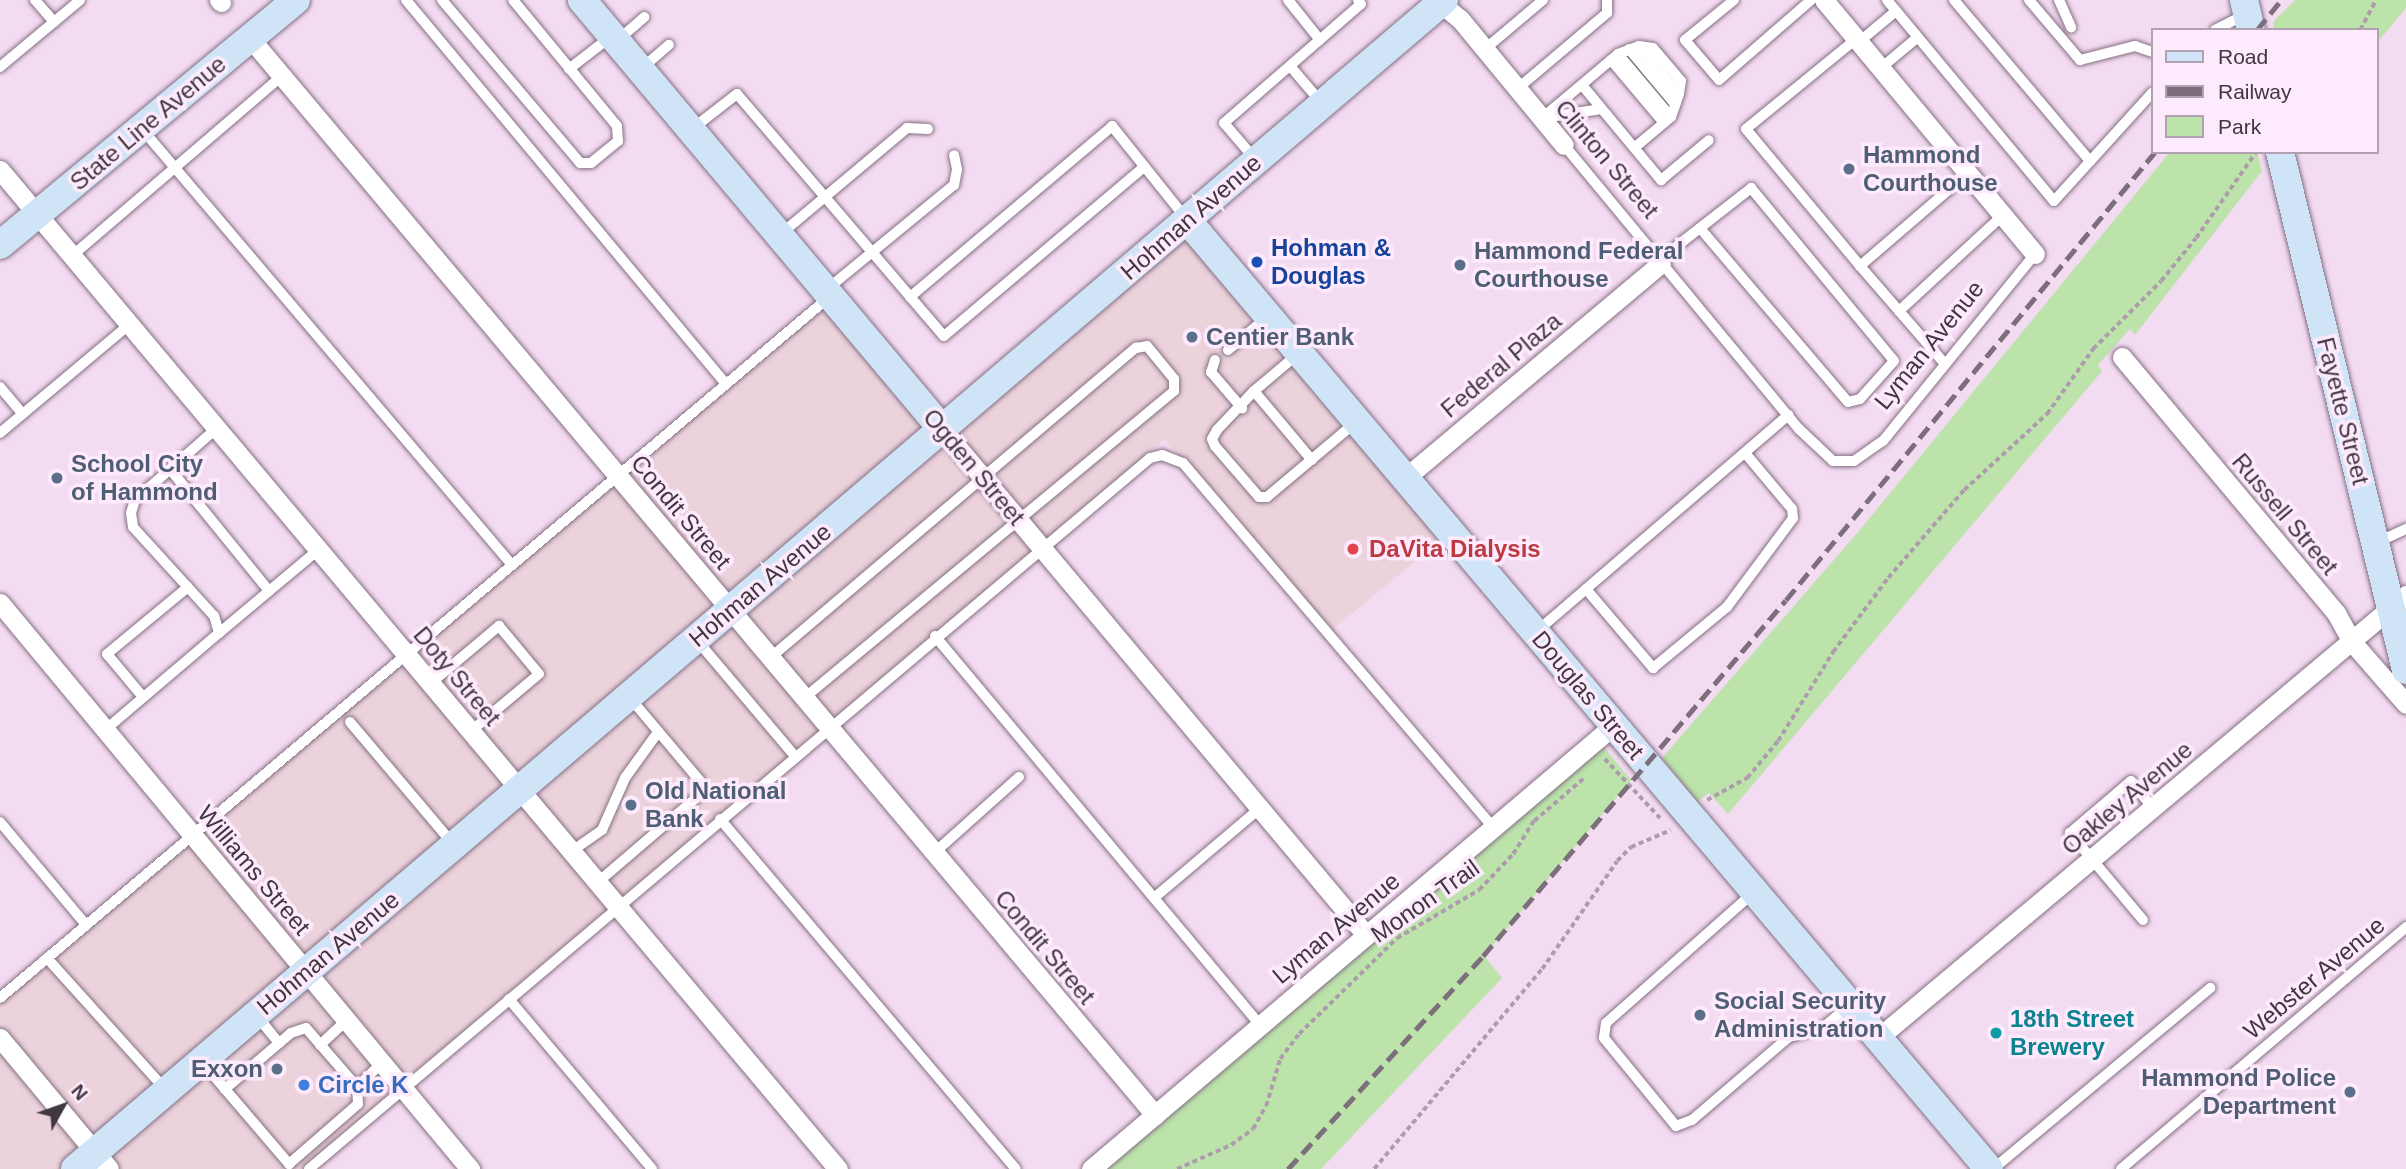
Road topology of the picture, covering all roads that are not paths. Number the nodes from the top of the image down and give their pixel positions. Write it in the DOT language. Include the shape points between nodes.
graph roads {
  1 [pos="36,0"];
  2 [pos="79,0"];
  3 [pos="296,0"];
  4 [pos="406,0"];
  5 [pos="442,0"];
  6 [pos="513,0"];
  7 [pos="582,0"];
  8 [pos="1287,0"];
  9 [pos="1358,0"];
  10 [pos="1543,0"];
  11 [pos="1607,0"];
  12 [pos="1734,0"];
  13 [pos="1811,0"];
  14 [pos="1824,0"];
  15 [pos="1887,0"];
  16 [pos="1954,0"];
  17 [pos="2029,0"];
  18 [pos="2059,0"];
  19 [pos="1441,1"];
  20 [pos="1896,11"];
  21 [pos="2247,14"];
  22 [pos="644,17"];
  23 [pos="54,22"];
  24 [pos="2071,27"];
  25 [pos="2219,28"];
  26 [pos="1918,37"];
  27 [pos="250,38"];
  28 [pos="614,38"];
  29 [pos="1320,40"];
  30 [pos="1857,40"];
  31 [pos="669,45"];
  32 [pos="1634,48"];
  33 [pos="1485,49"];
  34 [pos="2150,51"];
  35 [pos="1615,57"];
  36 [pos="1290,66"];
  37 [pos="0,67"];
  38 [pos="1881,68"];
  39 [pos="569,69"];
  40 [pos="641,70"];
  41 [pos="282,76"];
  42 [pos="1581,85"];
  43 [pos="1517,89"];
  44 [pos="2150,95"];
  45 [pos="1677,99"];
  46 [pos="1322,104"];
  47 [pos="1601,109"];
  48 [pos="1542,118"];
  49 [pos="1667,120"];
  50 [pos="142,129"];
  51 [pos="928,129"];
  52 [pos="692,130"];
  53 [pos="1709,140"];
  54 [pos="1564,145"];
  55 [pos="1634,148"];
  56 [pos="2280,154"];
  57 [pos="954,155"];
  58 [pos="1256,161"];
  59 [pos="2091,161"];
  60 [pos="174,167"];
  61 [pos="1144,167"];
  62 [pos="0,170"];
  63 [pos="1968,173"];
  64 [pos="825,197"];
  65 [pos="38,214"];
  66 [pos="2003,215"];
  67 [pos="1188,220"];
  68 [pos="1700,228"];
  69 [pos="780,235"];
  70 [pos="0,245"];
  71 [pos="872,252"];
  72 [pos="2035,254"];
  73 [pos="73,255"];
  74 [pos="1661,262"];
  75 [pos="1860,266"];
  76 [pos="828,293"];
  77 [pos="910,297"];
  78 [pos="1899,311"];
  79 [pos="1268,316"];
  80 [pos="131,324"];
  81 [pos="1228,350"];
  82 [pos="1299,353"];
  83 [pos="2122,357"];
  84 [pos="1216,360"];
  85 [pos="1945,364"];
  86 [pos="726,384"];
  87 [pos="0,387"];
  88 [pos="1254,391"];
  89 [pos="1242,408"];
  90 [pos="23,414"];
  91 [pos="1788,415"];
  92 [pos="1357,421"];
  93 [pos="217,428"];
  94 [pos="943,430"];
  95 [pos="0,433"];
  96 [pos="1745,453"];
  97 [pos="1312,460"];
  98 [pos="1854,461"];
  99 [pos="170,470"];
  100 [pos="619,475"];
  101 [pos="982,476"];
  102 [pos="1405,478"];
  103 [pos="1019,520"];
  104 [pos="2406,529"];
  105 [pos="2375,544"];
  106 [pos="1040,547"];
  107 [pos="319,549"];
  108 [pos="512,565"];
  109 [pos="188,587"];
  110 [pos="1586,589"];
  111 [pos="269,591"];
  112 [pos="2398,602"];
  113 [pos="0,603"];
  114 [pos="731,609"];
  115 [pos="219,633"];
  116 [pos="1536,633"];
  117 [pos="935,636"];
  118 [pos="696,639"];
  119 [pos="2352,642"];
  120 [pos="407,654"];
  121 [pos="770,657"];
  122 [pos="2406,670"];
  123 [pos="431,682"];
  124 [pos="628,696"];
  125 [pos="143,697"];
  126 [pos="804,698"];
  127 [pos="2406,704"];
  128 [pos="351,722"];
  129 [pos="1614,725"];
  130 [pos="828,727"];
  131 [pos="105,730"];
  132 [pos="471,731"];
  133 [pos="658,732"];
  134 [pos="795,756"];
  135 [pos="1018,777"];
  136 [pos="520,789"];
  137 [pos="1260,808"];
  138 [pos="2153,808"];
  139 [pos="720,819"];
  140 [pos="0,822"];
  141 [pos="1493,827"];
  142 [pos="194,837"];
  143 [pos="454,845"];
  144 [pos="572,851"];
  145 [pos="934,853"];
  146 [pos="2092,859"];
  147 [pos="598,882"];
  148 [pos="1754,891"];
  149 [pos="1154,898"];
  150 [pos="618,906"];
  151 [pos="2143,920"];
  152 [pos="86,925"];
  153 [pos="2406,927"];
  154 [pos="1366,935"];
  155 [pos="47,958"];
  156 [pos="306,971"];
  157 [pos="2210,988"];
  158 [pos="0,998"];
  159 [pos="509,999"];
  160 [pos="1850,1004"];
  161 [pos="256,1014"];
  162 [pos="347,1020"];
  163 [pos="1260,1025"];
  164 [pos="0,1038"];
  165 [pos="1878,1038"];
  166 [pos="279,1043"];
  167 [pos="320,1045"];
  168 [pos="202,1061"];
  169 [pos="382,1063"];
  170 [pos="357,1087"];
  171 [pos="225,1089"];
  172 [pos="403,1089"];
  173 [pos="166,1091"];
  174 [pos="1154,1115"];
  175 [pos="93,1163"];
  176 [pos="309,1169"];
  177 [pos="470,1169"];
  178 [pos="652,1169"];
  179 [pos="838,1169"];
  180 [pos="1016,1169"];
  181 [pos="1091,1169"];
  182 [pos="1991,1169"];
  183 [pos="2121,1169"];
  1 -- 23 [label="lane"];
  2 -- 23 [label="lane"];
  3 -- 27 [label="street, State Line Avenue"];
  4 -- 86 [label="lane"];
  5 -- 39 [label="lane" via="580,163 591,163 618,141 617,126"];
  6 -- 39 [label="lane"];
  7 -- 28 [label="street, Ogden Street"];
  8 -- 29 [label="lane"];
  9 -- 29 [label="lane" via="1362,5"];
  10 -- 33 [label="lane"];
  11 -- 43 [label="lane" via="1607,13"];
  12 -- 13 [label="lane" via="1685,40 1718,80"];
  14 -- 30 [label="street"];
  15 -- 20 [label="lane"];
  16 -- 59 [label="lane"];
  17 -- 34 [label="lane" via="2080,60 2135,46"];
  18 -- 24 [label="lane"];
  19 -- 33 [label="street, Clinton Street"];
  19 -- 46 [label="street, Hohman Avenue"];
  20 -- 26 [label="lane"];
  20 -- 30 [label="lane"];
  21 -- 25 [label="lane"];
  22 -- 28 [label="lane"];
  23 -- 37 [label="lane"];
  26 -- 38 [label="lane"];
  26 -- 59 [label="lane" via="2054,201"];
  27 -- 41 [label="street, Condit Street"];
  27 -- 50 [label="street, State Line Avenue"];
  28 -- 39 [label="lane"];
  28 -- 40 [label="street, Ogden Street"];
  29 -- 36 [label="lane"];
  30 -- 38 [label="street"];
  30 -- 75 [label="lane" via="1746,129"];
  31 -- 40 [label="lane"];
  32 -- 35 [label="lane"];
  32 -- 45 [label="lane"];
  32 -- 45 [label="lane" via="1653,48 1681,81"];
  33 -- 43 [label="street, Clinton Street"];
  35 -- 42 [label="lane"];
  35 -- 49 [label="lane"];
  36 -- 46 [label="lane"];
  36 -- 58 [label="lane" via="1224,122"];
  38 -- 63 [label="street"];
  40 -- 52 [label="street, Ogden Street"];
  41 -- 60 [label="lane"];
  41 -- 100 [label="street, Condit Street"];
  42 -- 47 [label="lane"];
  42 -- 48 [label="lane"];
  43 -- 48 [label="street, Clinton Street"];
  44 -- 59 [label="lane"];
  45 -- 49 [label="lane"];
  46 -- 58 [label="street, Hohman Avenue"];
  47 -- 48 [label="lane"];
  47 -- 55 [label="lane"];
  48 -- 54 [label="street, Clinton Street"];
  49 -- 55 [label="lane"];
  50 -- 60 [label="lane"];
  50 -- 65 [label="street, State Line Avenue"];
  51 -- 64 [label="lane" via="907,128"];
  52 -- 64 [label="lane" via="737,94"];
  52 -- 69 [label="street, Ogden Street"];
  53 -- 55 [label="lane" via="1661,180"];
  54 -- 74 [label="lane, Clinton Street"];
  56 -- 105 [label="street, Fayette Street"];
  57 -- 71 [label="lane" via="954,185"];
  58 -- 67 [label="street, Hohman Avenue"];
  60 -- 73 [label="lane"];
  60 -- 108 [label="lane"];
  61 -- 67 [label="lane"];
  61 -- 77 [label="lane" via="944,336"];
  61 -- 77 [label="lane" via="1112,126"];
  62 -- 65 [label="street, Doty Street"];
  63 -- 66 [label="street"];
  63 -- 75 [label="lane"];
  64 -- 69 [label="lane"];
  64 -- 71 [label="lane"];
  65 -- 70 [label="street, State Line Avenue"];
  65 -- 73 [label="street, Doty Street"];
  66 -- 72 [label="street"];
  66 -- 78 [label="lane"];
  67 -- 79 [label="street, Douglas Street"];
  67 -- 94 [label="street, Hohman Avenue"];
  68 -- 68 [label="lane" via="1751,188 1894,361 1860,398 1848,402"];
  68 -- 74 [label="lane"];
  69 -- 76 [label="street, Ogden Street"];
  71 -- 76 [label="lane"];
  71 -- 77 [label="lane"];
  72 -- 85 [label="lane, Lyman Avenue"];
  73 -- 80 [label="street, Doty Street"];
  74 -- 91 [label="lane, Clinton Street"];
  74 -- 102 [label="street, Federal Plaza"];
  75 -- 78 [label="lane"];
  76 -- 86 [label="lane"];
  76 -- 94 [label="street, Ogden Street"];
  78 -- 85 [label="lane"];
  79 -- 81 [label="lane"];
  79 -- 82 [label="street, Douglas Street"];
  80 -- 90 [label="lane"];
  80 -- 93 [label="street, Doty Street"];
  82 -- 88 [label="lane"];
  82 -- 92 [label="street, Douglas Street"];
  83 -- 119 [label="street, Russell Street" via="2336,613"];
  84 -- 89 [label="lane" via="1211,372"];
  85 -- 98 [label="lane, Lyman Avenue" via="1883,441"];
  86 -- 100 [label="lane"];
  87 -- 90 [label="lane"];
  88 -- 89 [label="lane"];
  88 -- 97 [label="lane"];
  89 -- 97 [label="lane" via="1212,439 1259,497 1267,497"];
  90 -- 95 [label="lane"];
  91 -- 96 [label="lane"];
  91 -- 98 [label="lane, Clinton Street" via="1833,461"];
  92 -- 97 [label="lane"];
  92 -- 102 [label="street, Douglas Street"];
  93 -- 99 [label="lane"];
  93 -- 107 [label="street, Doty Street"];
  94 -- 101 [label="street, Ogden Street"];
  94 -- 114 [label="street, Hohman Avenue"];
  96 -- 110 [label="lane"];
  96 -- 110 [label="lane" via="1792,509 1793,518 1727,607 1653,668"];
  99 -- 109 [label="lane" via="135,500 131,513 134,527"];
  99 -- 111 [label="lane"];
  100 -- 108 [label="lane"];
  100 -- 114 [label="street, Condit Street"];
  101 -- 103 [label="street, Ogden Street"];
  101 -- 103 [label="lane" via="1136,348 1147,346 1174,379 1174,391"];
  101 -- 121 [label="lane"];
  102 -- 116 [label="street, Douglas Street"];
  103 -- 106 [label="street, Ogden Street"];
  103 -- 126 [label="lane"];
  104 -- 105 [label="lane"];
  105 -- 112 [label="street, Fayette Street"];
  106 -- 117 [label="lane"];
  106 -- 137 [label="street, Ogden Street"];
  106 -- 141 [label="lane" via="1150,458 1162,455 1183,463"];
  107 -- 111 [label="lane"];
  107 -- 120 [label="street, Doty Street"];
  108 -- 120 [label="lane"];
  109 -- 115 [label="lane" via="214,616"];
  109 -- 125 [label="lane" via="107,654"];
  110 -- 116 [label="lane"];
  111 -- 115 [label="lane"];
  112 -- 119 [label="street, Oakley Avenue"];
  112 -- 122 [label="street, Fayette Street"];
  113 -- 131 [label="street, Williams Street"];
  114 -- 118 [label="street, Hohman Avenue"];
  114 -- 121 [label="street, Condit Street"];
  115 -- 125 [label="lane"];
  116 -- 129 [label="street, Douglas Street"];
  117 -- 130 [label="lane"];
  117 -- 149 [label="lane"];
  118 -- 124 [label="street, Hohman Avenue"];
  118 -- 134 [label="lane"];
  119 -- 127 [label="street, Russell Street"];
  119 -- 138 [label="street, Oakley Avenue"];
  120 -- 123 [label="street, Doty Street"];
  120 -- 142 [label="lane"];
  121 -- 126 [label="street, Condit Street"];
  123 -- 132 [label="street, Doty Street"];
  123 -- 132 [label="lane" via="499,625 539,674"];
  124 -- 133 [label="lane"];
  124 -- 136 [label="street, Hohman Avenue"];
  125 -- 131 [label="lane"];
  126 -- 130 [label="street, Condit Street"];
  128 -- 143 [label="lane"];
  129 -- 141 [label="street, Lyman Avenue"];
  129 -- 148 [label="street, Douglas Street"];
  130 -- 134 [label="lane"];
  130 -- 145 [label="street, Condit Street"];
  131 -- 142 [label="street, Williams Street"];
  132 -- 136 [label="street, Doty Street"];
  133 -- 144 [label="lane" via="625,778 602,830"];
  133 -- 147 [label="lane" via="703,792"];
  134 -- 139 [label="lane"];
  135 -- 145 [label="lane"];
  136 -- 143 [label="street, Hohman Avenue"];
  136 -- 144 [label="street, Doty Street"];
  137 -- 149 [label="lane"];
  137 -- 154 [label="street, Ogden Street"];
  138 -- 146 [label="street, Oakley Avenue"];
  138 -- 146 [label="lane" via="2131,781 2070,833"];
  139 -- 150 [label="lane"];
  139 -- 180 [label="lane"];
  140 -- 152 [label="lane"];
  141 -- 154 [label="street, Lyman Avenue"];
  142 -- 152 [label="lane"];
  142 -- 156 [label="street, Williams Street"];
  143 -- 156 [label="street, Hohman Avenue"];
  144 -- 147 [label="street, Doty Street"];
  145 -- 174 [label="street, Condit Street"];
  146 -- 151 [label="lane"];
  146 -- 165 [label="street, Oakley Avenue"];
  147 -- 150 [label="street, Doty Street"];
  148 -- 160 [label="street, Douglas Street"];
  148 -- 160 [label="lane" via="1606,1023 1604,1038 1676,1126 1692,1121 1789,1037 1824,1027"];
  149 -- 163 [label="lane"];
  150 -- 159 [label="lane"];
  150 -- 179 [label="street, Doty Street"];
  152 -- 155 [label="lane"];
  153 -- 183 [label="lane, Webster Avenue"];
  154 -- 163 [label="street, Lyman Avenue"];
  155 -- 158 [label="lane"];
  155 -- 173 [label="lane"];
  156 -- 161 [label="street, Hohman Avenue"];
  156 -- 162 [label="street, Williams Street"];
  157 -- 182 [label="lane"];
  159 -- 172 [label="lane"];
  159 -- 178 [label="lane"];
  160 -- 165 [label="street, Douglas Street"];
  161 -- 166 [label="lane"];
  161 -- 168 [label="street, Hohman Avenue"];
  162 -- 167 [label="lane"];
  162 -- 169 [label="street, Williams Street"];
  163 -- 174 [label="street, Lyman Avenue"];
  164 -- 175 [label="street"];
  165 -- 182 [label="street, Douglas Street"];
  166 -- 167 [label="lane" via="306,1028"];
  166 -- 171 [label="lane"];
  167 -- 170 [label="lane"];
  168 -- 171 [label="lane"];
  168 -- 173 [label="street, Hohman Avenue"];
  169 -- 170 [label="lane"];
  169 -- 172 [label="street, Williams Street"];
  170 -- 171 [label="lane" via="358,1104 289,1164"];
  172 -- 176 [label="lane"];
  172 -- 177 [label="street, Williams Street"];
  173 -- 175 [label="street, Hohman Avenue"];
  174 -- 181 [label="street, Lyman Avenue"];
}
